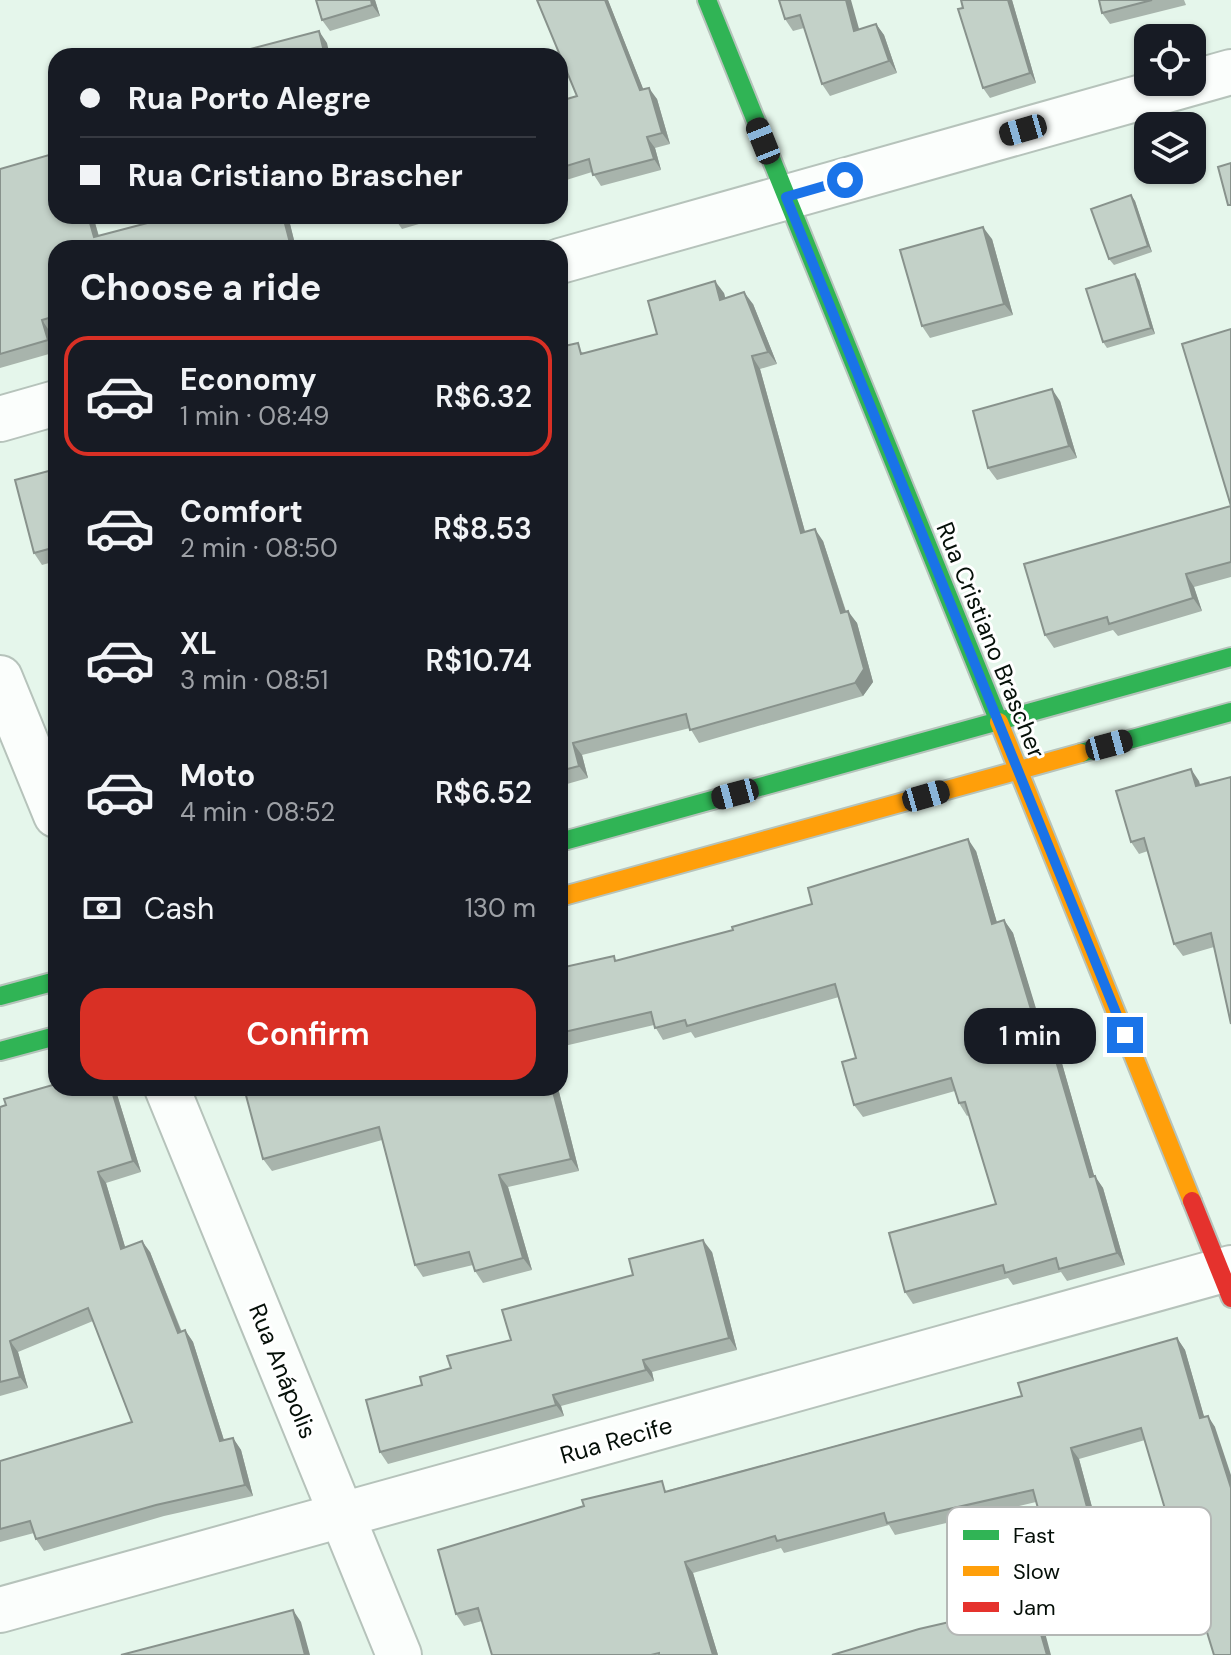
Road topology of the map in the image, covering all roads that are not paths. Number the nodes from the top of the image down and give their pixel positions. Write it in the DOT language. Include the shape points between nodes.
graph roads {
  1 [pos="707,0"];
  2 [pos="1231,72"];
  3 [pos="786,197"];
  4 [pos="568,259"];
  5 [pos="48,405"];
  6 [pos="0,419"];
  7 [pos="1231,657"];
  8 [pos="0,678"];
  9 [pos="1231,712"];
  10 [pos="998,721"];
  11 [pos="1018,770"];
  12 [pos="48,795"];
  13 [pos="568,840"];
  14 [pos="568,895"];
  15 [pos="48,983"];
  16 [pos="0,996"];
  17 [pos="48,1038"];
  18 [pos="0,1051"];
  19 [pos="170,1096"];
  20 [pos="1227,1279"];
  21 [pos="342,1516"];
  22 [pos="0,1610"];
  23 [pos="399,1655"];
  1 -- 3 [label="main road, Rua Cristiano Brascher"];
  2 -- 3 [label="street"];
  3 -- 4 [label="street"];
  3 -- 10 [label="main road, Rua Cristiano Brascher"];
  5 -- 6 [label="street"];
  7 -- 10 [label="main road"];
  8 -- 12 [label="street"];
  9 -- 11 [label="main road"];
  10 -- 11 [label="main road, Rua Cristiano Brascher"];
  10 -- 13 [label="main road"];
  11 -- 14 [label="main road"];
  11 -- 20 [label="main road, Rua Cristiano Brascher"];
  15 -- 16 [label="main road"];
  17 -- 18 [label="main road"];
  19 -- 21 [label="street, Rua Anápolis"];
  20 -- 21 [label="street, Rua Recife"];
  21 -- 22 [label="street, Rua Recife"];
  21 -- 23 [label="street, Rua Anápolis"];
}
